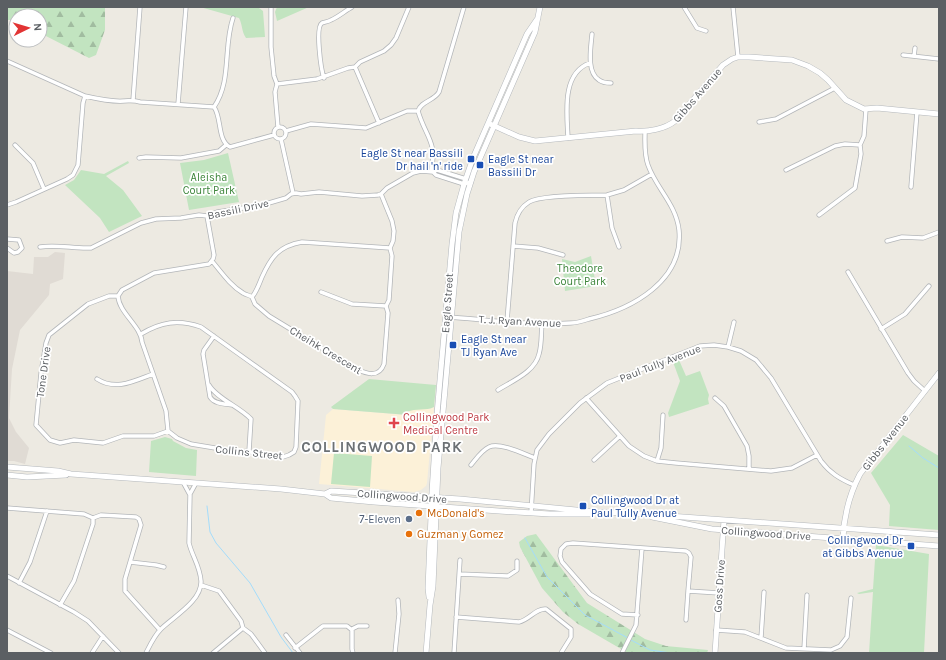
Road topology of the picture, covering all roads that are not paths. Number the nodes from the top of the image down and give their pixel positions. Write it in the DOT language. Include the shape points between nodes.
graph roads {
  1 [pos="140,7"];
  2 [pos="186,7"];
  3 [pos="271,7"];
  4 [pos="352,7"];
  5 [pos="409,7"];
  6 [pos="464,7"];
  7 [pos="540,7"];
  8 [pos="684,7"];
  9 [pos="733,7"];
  10 [pos="538,17"];
  11 [pos="233,18"];
  12 [pos="706,31"];
  13 [pos="592,34"];
  14 [pos="915,48"];
  15 [pos="903,55"];
  16 [pos="914,56"];
  17 [pos="738,57"];
  18 [pos="939,59"];
  19 [pos="8,61"];
  20 [pos="590,63"];
  21 [pos="7,67"];
  22 [pos="355,67"];
  23 [pos="324,78"];
  24 [pos="612,83"];
  25 [pos="277,84"];
  26 [pos="835,88"];
  27 [pos="85,96"];
  28 [pos="133,100"];
  29 [pos="178,104"];
  30 [pos="214,107"];
  31 [pos="866,109"];
  32 [pos="418,110"];
  33 [pos="917,112"];
  34 [pos="939,114"];
  35 [pos="759,122"];
  36 [pos="379,123"];
  37 [pos="488,123"];
  38 [pos="494,126"];
  39 [pos="278,127"];
  40 [pos="286,131"];
  41 [pos="645,132"];
  42 [pos="274,135"];
  43 [pos="568,138"];
  44 [pos="281,140"];
  45 [pos="15,145"];
  46 [pos="226,145"];
  47 [pos="860,145"];
  48 [pos="139,158"];
  49 [pos="786,170"];
  50 [pos="432,172"];
  51 [pos="652,174"];
  52 [pos="466,178"];
  53 [pos="471,182"];
  54 [pos="464,184"];
  55 [pos="911,187"];
  56 [pos="44,189"];
  57 [pos="293,193"];
  58 [pos="382,194"];
  59 [pos="607,195"];
  60 [pos="7,205"];
  61 [pos="819,215"];
  62 [pos="207,216"];
  63 [pos="939,232"];
  64 [pos="7,240"];
  65 [pos="887,241"];
  66 [pos="513,246"];
  67 [pos="40,247"];
  68 [pos="619,247"];
  69 [pos="7,248"];
  70 [pos="390,248"];
  71 [pos="563,255"];
  72 [pos="212,262"];
  73 [pos="848,272"];
  74 [pos="928,286"];
  75 [pos="320,292"];
  76 [pos="118,296"];
  77 [pos="252,297"];
  78 [pos="386,306"];
  79 [pos="449,317"];
  80 [pos="507,321"];
  81 [pos="734,322"];
  82 [pos="542,323"];
  83 [pos="881,329"];
  84 [pos="141,334"];
  85 [pos="214,336"];
  86 [pos="728,347"];
  87 [pos="939,373"];
  88 [pos="153,374"];
  89 [pos="97,378"];
  90 [pos="208,383"];
  91 [pos="498,390"];
  92 [pos="925,391"];
  93 [pos="586,398"];
  94 [pos="715,398"];
  95 [pos="232,405"];
  96 [pos="663,415"];
  97 [pos="168,430"];
  98 [pos="620,436"];
  99 [pos="249,451"];
  100 [pos="817,455"];
  101 [pos="535,458"];
  102 [pos="594,460"];
  103 [pos="657,461"];
  104 [pos="471,465"];
  105 [pos="7,467"];
  106 [pos="749,469"];
  107 [pos="71,474"];
  108 [pos="7,475"];
  109 [pos="184,482"];
  110 [pos="196,483"];
  111 [pos="854,486"];
  112 [pos="325,494"];
  113 [pos="190,495"];
  114 [pos="434,498"];
  115 [pos="531,506"];
  116 [pos="434,507"];
  117 [pos="7,508"];
  118 [pos="46,511"];
  119 [pos="531,512"];
  120 [pos="600,512"];
  121 [pos="641,514"];
  122 [pos="93,518"];
  123 [pos="724,520"];
  124 [pos="846,528"];
  125 [pos="723,530"];
  126 [pos="939,535"];
  127 [pos="846,539"];
  128 [pos="939,546"];
  129 [pos="642,548"];
  130 [pos="460,560"];
  131 [pos="517,561"];
  132 [pos="130,562"];
  133 [pos="164,567"];
  134 [pos="459,574"];
  135 [pos="7,576"];
  136 [pos="19,583"];
  137 [pos="201,585"];
  138 [pos="688,591"];
  139 [pos="764,592"];
  140 [pos="719,593"];
  141 [pos="807,595"];
  142 [pos="851,598"];
  143 [pos="398,600"];
  144 [pos="60,605"];
  145 [pos="638,615"];
  146 [pos="456,617"];
  147 [pos="686,620"];
  148 [pos="367,626"];
  149 [pos="243,628"];
  150 [pos="352,629"];
  151 [pos="7,630"];
  152 [pos="160,630"];
  153 [pos="716,630"];
  154 [pos="286,635"];
  155 [pos="103,636"];
  156 [pos="761,638"];
  157 [pos="295,648"];
  158 [pos="804,649"];
  159 [pos="51,653"];
  160 [pos="92,653"];
  161 [pos="119,653"];
  162 [pos="146,653"];
  163 [pos="213,653"];
  164 [pos="264,653"];
  165 [pos="300,653"];
  166 [pos="353,653"];
  167 [pos="395,653"];
  168 [pos="426,653"];
  169 [pos="454,653"];
  170 [pos="561,653"];
  171 [pos="622,653"];
  172 [pos="715,653"];
  1 -- 28 [label="street"];
  2 -- 29 [label="street"];
  3 -- 25 [label="street" via="271,47"];
  4 -- 23 [label="street" via="320,25 321,69"];
  5 -- 22 [label="street" via="391,45"];
  6 -- 32 [label="street" via="439,92 434,99 421,105"];
  7 -- 10 [label="street, Eagle Street"];
  8 -- 12 [label="street" via="696,28"];
  9 -- 17 [label="street"];
  10 -- 37 [label="street, Eagle Street" via="527,34"];
  10 -- 38 [label="street, Eagle Street" via="536,32"];
  11 -- 30 [label="street" via="229,29 224,84"];
  13 -- 20 [label="street"];
  14 -- 16 [label="street"];
  15 -- 16 [label="street"];
  16 -- 18 [label="street"];
  17 -- 26 [label="street" via="800,62 820,73"];
  17 -- 41 [label="street, Gibbs Avenue" via="723,65 670,125"];
  19 -- 21 [label="street"];
  19 -- 27 [label="street"];
  20 -- 24 [label="street" via="598,80"];
  20 -- 43 [label="street" via="578,71 571,84 567,102"];
  22 -- 23 [label="street"];
  22 -- 36 [label="street"];
  23 -- 25 [label="street"];
  25 -- 39 [label="street" via="275,92"];
  26 -- 31 [label="street" via="846,100"];
  26 -- 35 [label="street" via="776,119"];
  27 -- 28 [label="street"];
  27 -- 56 [label="street" via="78,165 68,179"];
  28 -- 29 [label="street"];
  29 -- 30 [label="street"];
  30 -- 46 [label="street" via="218,112"];
  31 -- 33 [label="street"];
  31 -- 47 [label="street" via="864,136"];
  32 -- 36 [label="street" via="407,111"];
  32 -- 50 [label="street" via="433,146"];
  33 -- 34 [label="street"];
  33 -- 55 [label="street"];
  36 -- 40 [label="street" via="366,128 311,124"];
  37 -- 38 [label="street, Gibbs Avenue"];
  37 -- 52 [label="street, Eagle Street"];
  38 -- 43 [label="street, Gibbs Avenue" via="530,140"];
  38 -- 53 [label="street, Eagle Street"];
  39 -- 40 [label="street"];
  39 -- 42 [label="street"];
  40 -- 44 [label="street" via="285,137"];
  41 -- 43 [label="street, Gibbs Avenue" via="636,130"];
  41 -- 51 [label="street, T. J. Ryan Avenue" via="647,159"];
  42 -- 44 [label="street" via="276,139"];
  42 -- 46 [label="street" via="236,146"];
  44 -- 57 [label="street"];
  45 -- 56 [label="street" via="34,163"];
  46 -- 48 [label="street" via="219,151 180,158"];
  47 -- 49 [label="street" via="835,146"];
  47 -- 61 [label="street" via="861,154 855,188"];
  50 -- 52 [label="street" via="438,170"];
  50 -- 54 [label="street"];
  50 -- 58 [label="street" via="414,173 387,188"];
  51 -- 59 [label="street" via="624,190"];
  51 -- 82 [label="street, T. J. Ryan Avenue" via="672,206 679,229 676,257 667,276 652,291 609,314 573,323"];
  52 -- 53 [label="street"];
  52 -- 54 [label="street, Eagle Street"];
  53 -- 54 [label="street"];
  53 -- 79 [label="street, Eagle Street" via="459,232"];
  54 -- 79 [label="street, Eagle Street" via="453,230"];
  56 -- 60 [label="street"];
  57 -- 58 [label="street, Bassili Drive" via="320,192 362,196"];
  57 -- 62 [label="street, Bassili Drive" via="286,198 268,203"];
  58 -- 70 [label="street, Cheihk Crescent" via="392,221 393,241"];
  59 -- 66 [label="street" via="543,198 528,202 517,216"];
  59 -- 68 [label="street" via="612,228"];
  62 -- 67 [label="street, Bassili Drive" via="156,219 141,223 91,248 49,245"];
  62 -- 72 [label="street" via="214,255"];
  63 -- 65 [label="street" via="923,238 902,237"];
  64 -- 69 [label="street" via="19,240 22,248 14,253"];
  66 -- 71 [label="street" via="538,248"];
  66 -- 80 [label="street"];
  70 -- 77 [label="street" via="302,242 288,245 269,261"];
  70 -- 78 [label="street, Cheihk Crescent" via="392,262 389,300"];
  72 -- 76 [label="street, Tone Drive" via="154,273 122,290"];
  72 -- 77 [label="street, Cheihk Crescent" via="229,281 244,294"];
  73 -- 83 [label="street"];
  74 -- 83 [label="street" via="905,314"];
  75 -- 78 [label="street" via="347,302"];
  76 -- 84 [label="street" via="119,302"];
  76 -- 97 [label="street, Tone Drive" via="109,296 88,304 49,336 41,373 36,425 50,440 60,443 74,440 103,442 123,436 154,436"];
  77 -- 78 [label="street, Cheihk Crescent" via="255,304 269,316 356,369 372,375 384,364 388,314"];
  79 -- 80 [label="street, T. J. Ryan Avenue"];
  79 -- 114 [label="street, Eagle Street"];
  80 -- 82 [label="street, T. J. Ryan Avenue"];
  81 -- 86 [label="street"];
  82 -- 91 [label="street" via="540,354 534,366"];
  83 -- 92 [label="street" via="908,374"];
  84 -- 85 [label="street, Collins Street" via="159,325 175,322 201,327"];
  84 -- 88 [label="street"];
  85 -- 90 [label="street" via="203,354"];
  85 -- 99 [label="street, Collins Street" via="292,392 298,401 294,452 283,457 257,455"];
  86 -- 93 [label="street, Paul Tully Avenue" via="707,345 686,351 607,383"];
  86 -- 100 [label="street, Paul Tully Avenue" via="756,360 764,369"];
  87 -- 92 [label="street, Gibbs Avenue"];
  88 -- 89 [label="street" via="118,385 109,385"];
  88 -- 97 [label="street" via="166,411"];
  90 -- 95 [label="street" via="214,392"];
  90 -- 95 [label="street" via="212,400"];
  92 -- 111 [label="street, Gibbs Avenue" via="860,474"];
  93 -- 98 [label="street"];
  93 -- 101 [label="street, Paul Tully Avenue" via="549,434 537,450"];
  94 -- 106 [label="street" via="724,406 747,446"];
  95 -- 99 [label="street" via="251,420"];
  96 -- 103 [label="street" via="661,448"];
  97 -- 99 [label="street, Collins Street" via="177,438 191,444 239,452"];
  98 -- 102 [label="street"];
  98 -- 103 [label="street" via="634,450"];
  100 -- 106 [label="street" via="792,468 771,471"];
  100 -- 111 [label="street, Paul Tully Avenue" via="828,470"];
  101 -- 104 [label="street" via="492,446 484,450"];
  101 -- 115 [label="street, Paul Tully Avenue"];
  103 -- 106 [label="street"];
  105 -- 107 [label="street, Collingwood Drive"];
  107 -- 108 [label="street, Collingwood Drive" via="27,477"];
  107 -- 109 [label="street, Collingwood Drive"];
  109 -- 110 [label="street, Collingwood Drive"];
  109 -- 113 [label="street"];
  110 -- 112 [label="street, Collingwood Drive"];
  110 -- 113 [label="street"];
  111 -- 124 [label="street, Gibbs Avenue" via="848,503"];
  112 -- 114 [label="street, Collingwood Drive" via="331,491"];
  112 -- 116 [label="street, Collingwood Drive" via="331,498"];
  113 -- 137 [label="street" via="189,543 200,569"];
  114 -- 115 [label="street, Collingwood Drive"];
  114 -- 116 [label="street, Eagle Street"];
  115 -- 119 [label="street, Paul Tully Avenue"];
  115 -- 120 [label="street, Collingwood Drive"];
  116 -- 119 [label="street, Collingwood Drive"];
  116 -- 168 [label="street, Eagle Street"];
  117 -- 118 [label="street"];
  118 -- 122 [label="street" via="84,514"];
  118 -- 136 [label="street" via="30,562"];
  119 -- 120 [label="street, Collingwood Drive"];
  120 -- 121 [label="street, Collingwood Drive"];
  121 -- 123 [label="street, Collingwood Drive"];
  121 -- 125 [label="street, Collingwood Drive"];
  122 -- 132 [label="street" via="101,515 139,519 141,525"];
  122 -- 144 [label="street" via="74,581"];
  123 -- 124 [label="street, Collingwood Drive"];
  123 -- 125 [label="street, Goss Drive"];
  124 -- 126 [label="street, Collingwood Drive"];
  124 -- 127 [label="street, Gibbs Avenue"];
  125 -- 127 [label="street, Collingwood Drive"];
  125 -- 140 [label="street, Goss Drive"];
  127 -- 128 [label="street, Collingwood Drive"];
  129 -- 138 [label="street" via="689,553 691,557"];
  129 -- 145 [label="street"];
  129 -- 145 [label="street" via="573,543 561,548 560,556 562,562 590,594 622,614"];
  130 -- 134 [label="street"];
  131 -- 134 [label="street" via="517,570 508,576"];
  132 -- 133 [label="street"];
  132 -- 152 [label="street" via="124,584 125,591"];
  134 -- 146 [label="street"];
  135 -- 136 [label="street"];
  136 -- 144 [label="street"];
  137 -- 149 [label="street" via="219,591 242,621"];
  137 -- 152 [label="street" via="190,604"];
  138 -- 140 [label="street"];
  138 -- 147 [label="street"];
  139 -- 156 [label="street"];
  140 -- 153 [label="street, Goss Drive"];
  141 -- 158 [label="street"];
  142 -- 158 [label="street" via="848,634 844,642 831,650"];
  143 -- 167 [label="street"];
  144 -- 155 [label="street" via="88,620"];
  145 -- 171 [label="street" via="631,637"];
  146 -- 169 [label="street"];
  146 -- 170 [label="street" via="519,622 546,608 571,629 571,637"];
  148 -- 150 [label="street"];
  149 -- 163 [label="street"];
  149 -- 164 [label="street" via="251,634"];
  150 -- 157 [label="street" via="347,626 323,626"];
  150 -- 166 [label="street"];
  151 -- 159 [label="street"];
  152 -- 162 [label="street"];
  153 -- 156 [label="street" via="745,632"];
  153 -- 172 [label="street, Goss Drive"];
  154 -- 157 [label="street"];
  155 -- 160 [label="street"];
  155 -- 161 [label="street"];
  156 -- 158 [label="street" via="786,648"];
  157 -- 165 [label="street"];
}
